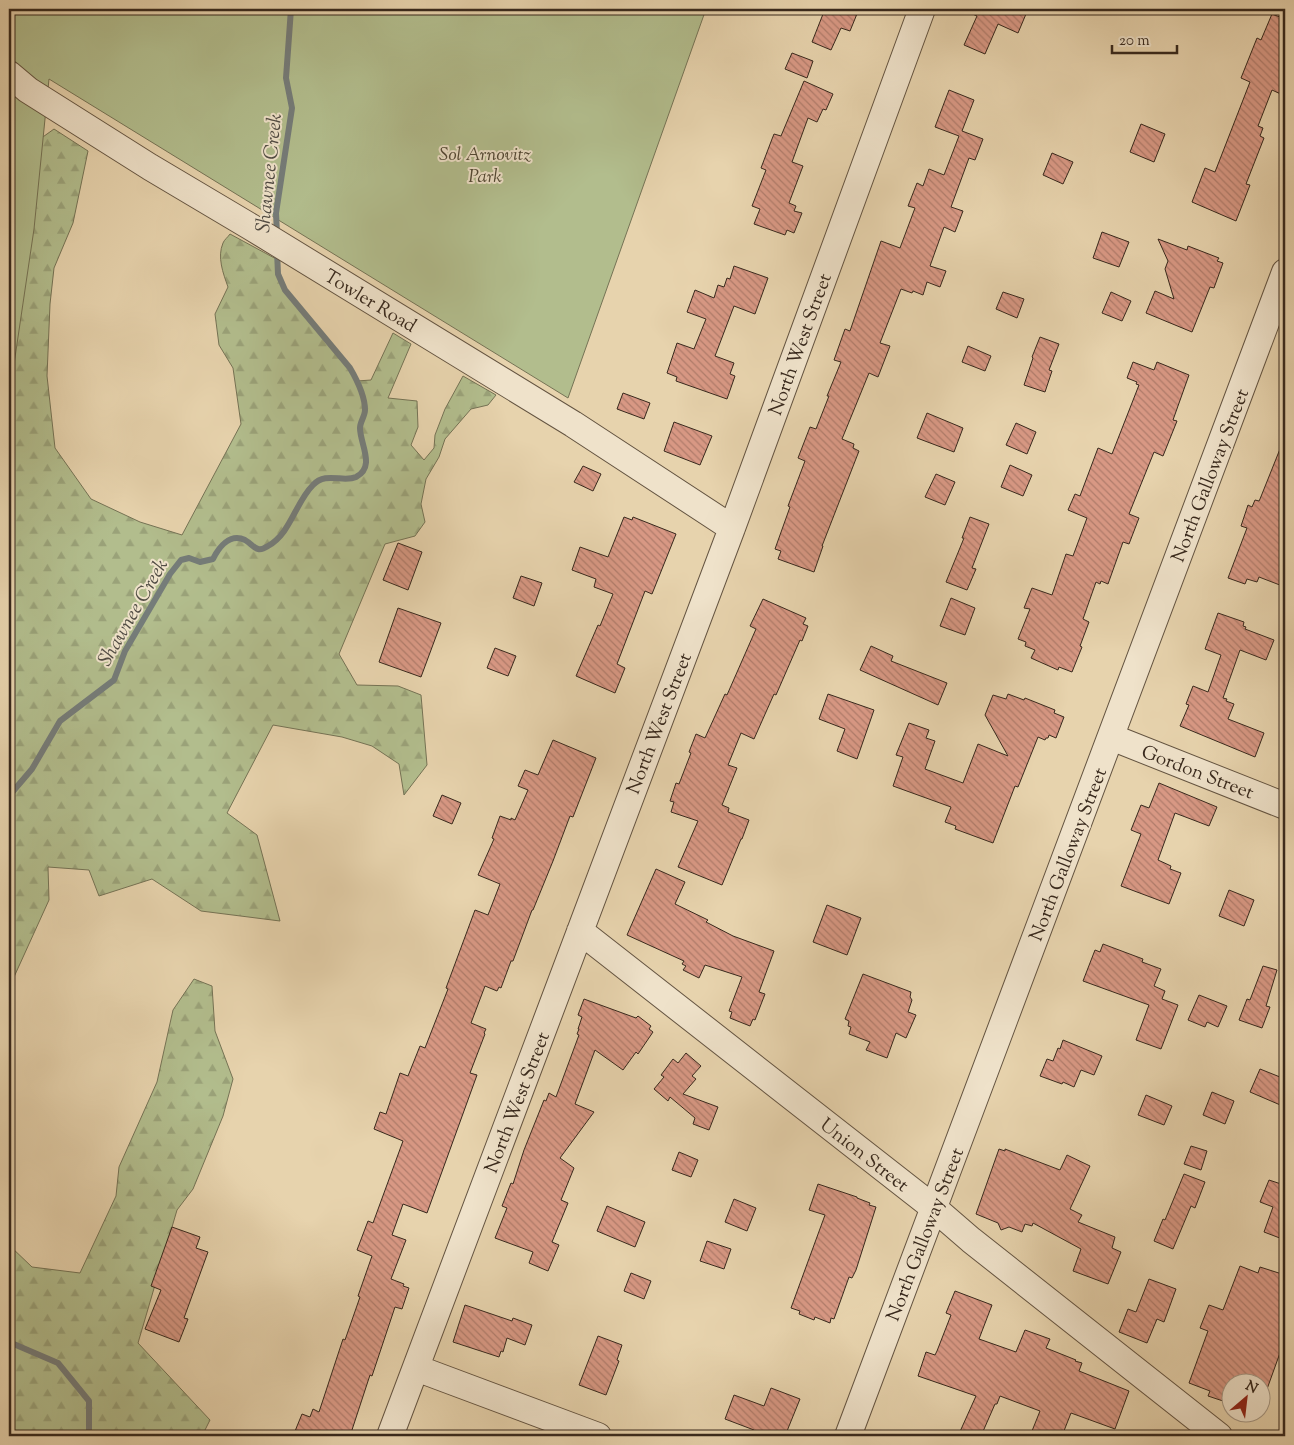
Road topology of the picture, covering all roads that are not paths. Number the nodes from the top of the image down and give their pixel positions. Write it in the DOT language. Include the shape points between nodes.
graph roads {
  1 [pos="922,9"];
  2 [pos="9,74"];
  3 [pos="1285,272"];
  4 [pos="732,528"];
  5 [pos="1111,737"];
  6 [pos="1285,806"];
  7 [pos="580,931"];
  8 [pos="934,1208"];
  9 [pos="416,1368"];
  10 [pos="390,1436"];
  11 [pos="598,1436"];
  12 [pos="848,1436"];
  13 [pos="1219,1436"];
  1 -- 4 [label="street, North West Street"];
  2 -- 4 [label="street, Towler Road" via="28,90 142,162 573,424"];
  3 -- 5 [label="street, North Galloway Street"];
  4 -- 7 [label="street, North West Street"];
  5 -- 6 [label="street, Gordon Street"];
  5 -- 8 [label="street, North Galloway Street"];
  7 -- 8 [label="street, Union Street"];
  7 -- 9 [label="street, North West Street"];
  8 -- 12 [label="street, North Galloway Street"];
  8 -- 13 [label="street, Union Street"];
  9 -- 10 [label="street, North West Street"];
  9 -- 11 [label="street"];
}
